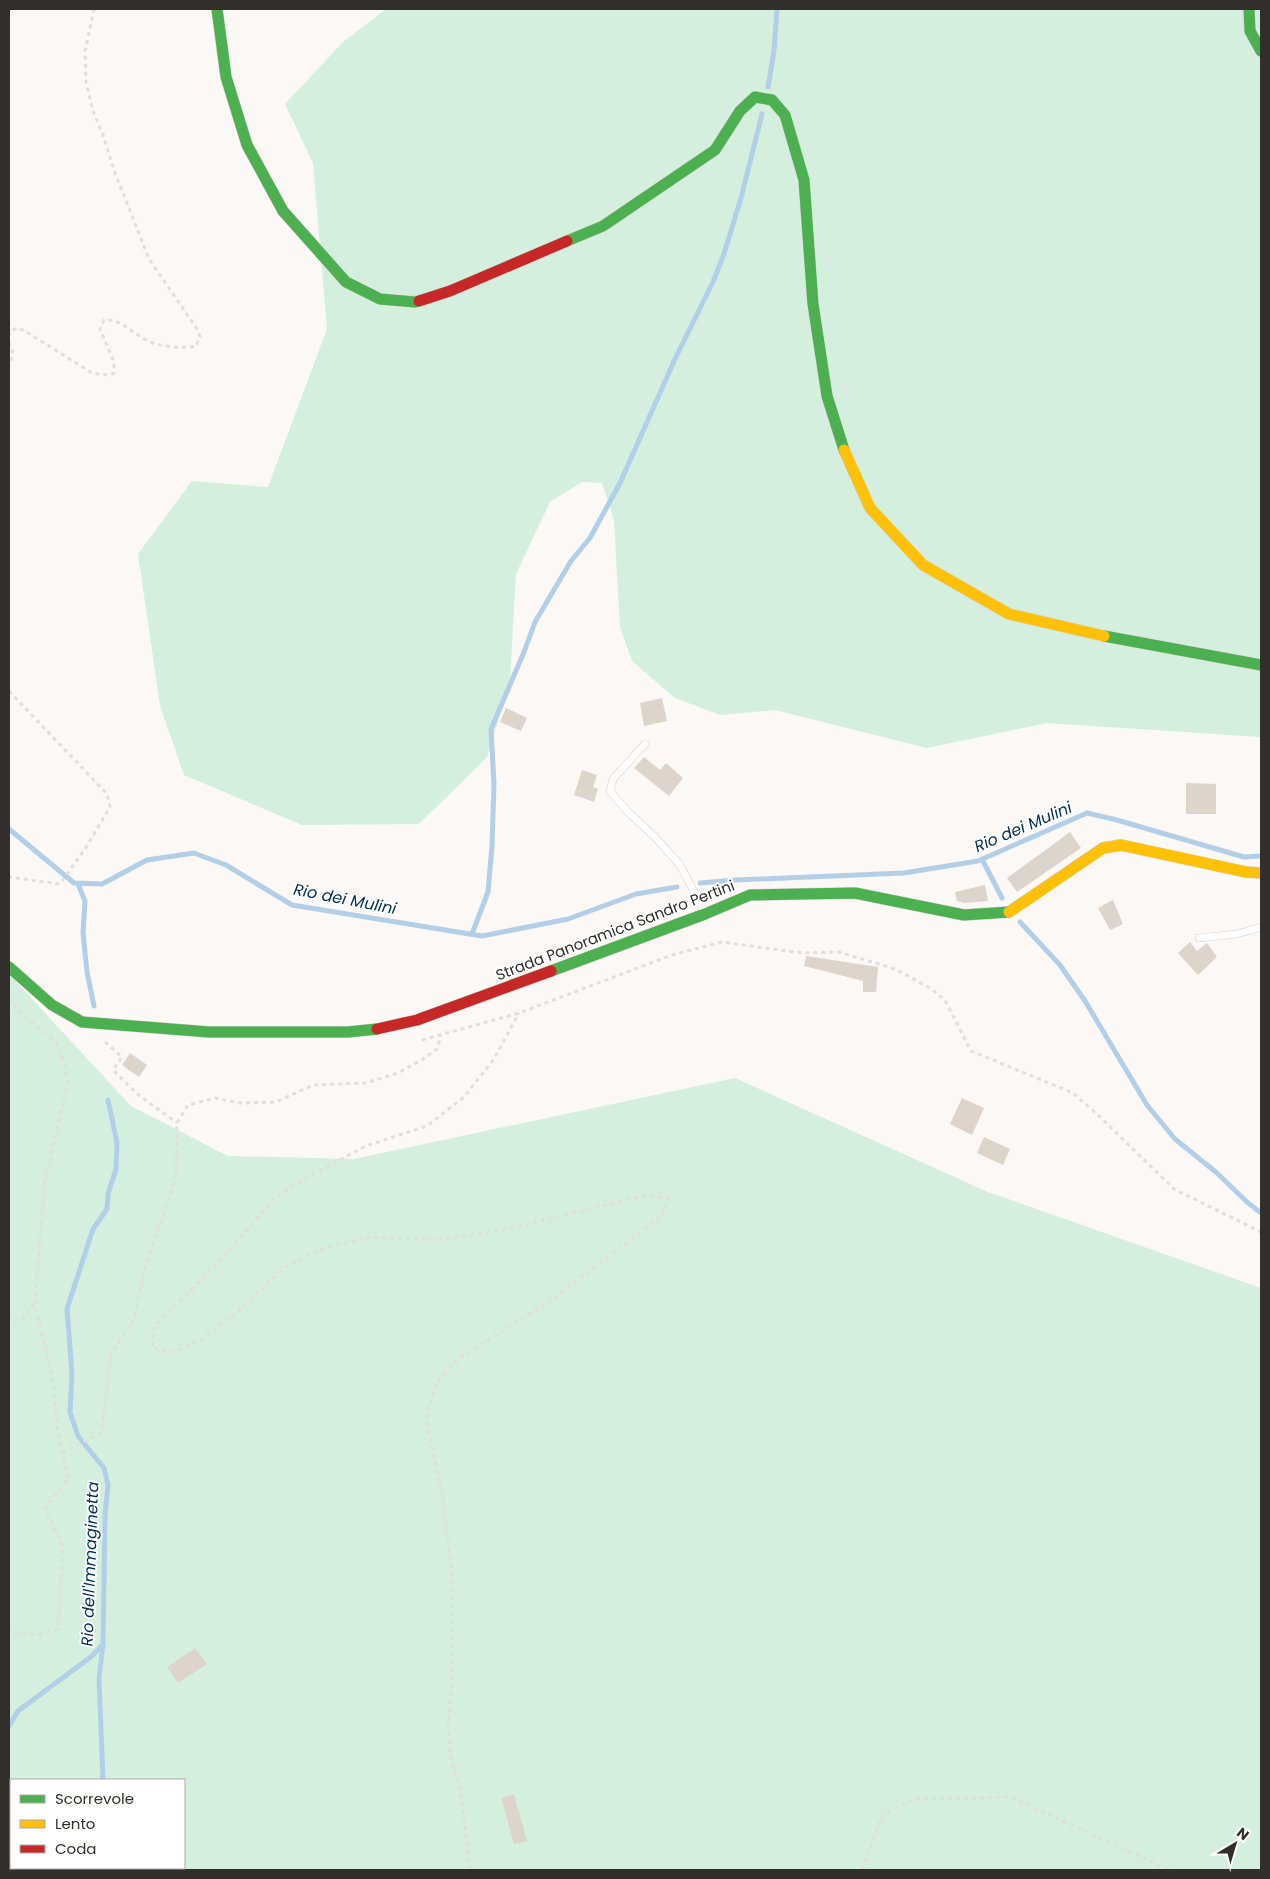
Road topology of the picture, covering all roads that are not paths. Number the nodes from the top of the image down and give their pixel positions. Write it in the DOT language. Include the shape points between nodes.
graph roads {
  1 [pos="218,9"];
  2 [pos="1249,9"];
  3 [pos="1261,51"];
  4 [pos="1261,665"];
  5 [pos="645,744"];
  6 [pos="1261,873"];
  7 [pos="705,914"];
  8 [pos="1261,927"];
  9 [pos="1199,938"];
  10 [pos="9,968"];
  1 -- 4 [label="street" via="226,76 246,145 282,211 346,282 380,300 415,302 450,291 603,226 715,150 740,111 755,97 772,100 785,115 804,180 813,304 827,396 841,444 870,508 923,565 1009,614 1086,634"];
  2 -- 3 [label="street" via="1250,31"];
  5 -- 7 [label="lane" via="613,779 610,791 680,865"];
  6 -- 7 [label="street, Strada Panoramica Sandro Pertini" via="1121,846 1103,848 1009,912 964,915 855,893 750,895"];
  7 -- 10 [label="street, Strada Panoramica Sandro Pertini" via="417,1020 387,1028 348,1032 209,1032 82,1022 53,1006"];
  8 -- 9 [label="lane" via="1238,934"];
}
